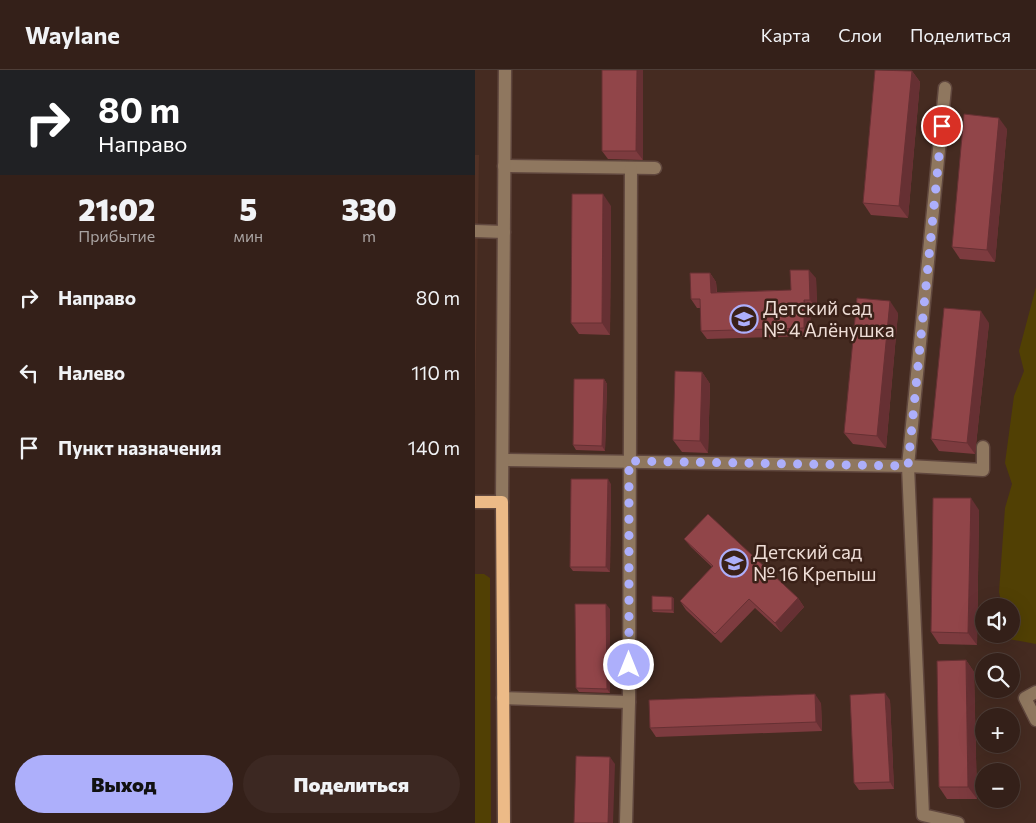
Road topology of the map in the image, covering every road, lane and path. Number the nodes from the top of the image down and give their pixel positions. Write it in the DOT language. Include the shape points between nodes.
graph roads {
  1 [pos="505,70"];
  2 [pos="945,88"];
  3 [pos="505,166"];
  4 [pos="631,168"];
  5 [pos="655,168"];
  6 [pos="475,231"];
  7 [pos="504,232"];
  8 [pos="983,447"];
  9 [pos="503,460"];
  10 [pos="629,461"];
  11 [pos="908,466"];
  12 [pos="475,502"];
  13 [pos="502,502"];
  14 [pos="1036,692"];
  15 [pos="503,698"];
  16 [pos="629,702"];
  17 [pos="1036,720"];
  18 [pos="504,823"];
  19 [pos="626,823"];
  20 [pos="958,823"];
  1 -- 3 [label="street"];
  2 -- 11 [label="street"];
  3 -- 4 [label="street"];
  3 -- 7 [label="street"];
  4 -- 5 [label="street"];
  4 -- 10 [label="street"];
  6 -- 7 [label="street"];
  7 -- 9 [label="street"];
  8 -- 11 [label="street" via="983,470"];
  9 -- 10 [label="street"];
  9 -- 13 [label="street"];
  10 -- 11 [label="street"];
  10 -- 16 [label="street"];
  11 -- 20 [label="street" via="923,815"];
  12 -- 13 [label="main road"];
  13 -- 15 [label="main road"];
  14 -- 17 [label="street" via="1025,698"];
  15 -- 16 [label="street"];
  15 -- 18 [label="main road"];
  16 -- 19 [label="street"];
}
